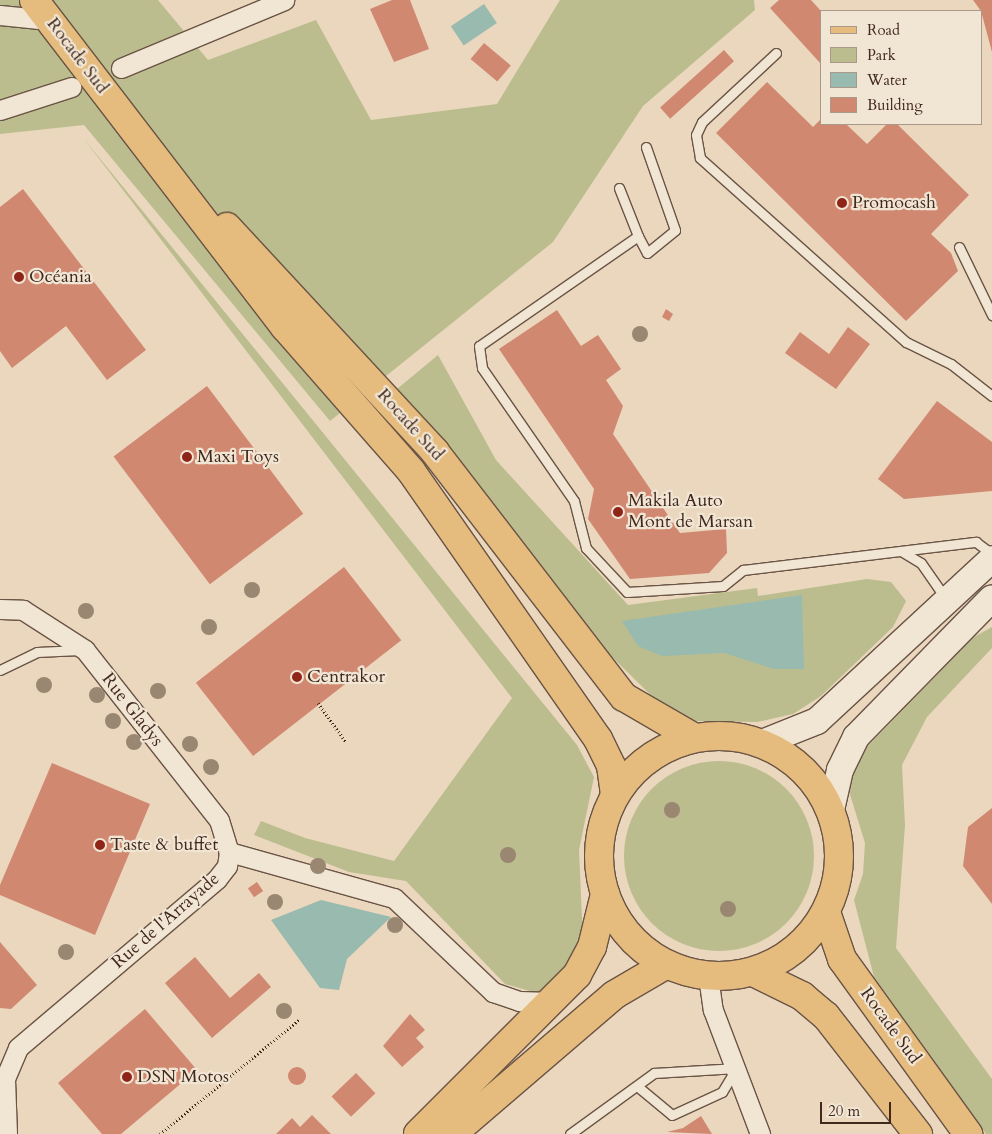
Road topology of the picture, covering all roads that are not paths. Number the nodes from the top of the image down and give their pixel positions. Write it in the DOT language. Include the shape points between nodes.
graph roads {
  1 [pos="284,0"];
  2 [pos="41,10"];
  3 [pos="0,15"];
  4 [pos="776,53"];
  5 [pos="121,68"];
  6 [pos="71,87"];
  7 [pos="0,110"];
  8 [pos="120,113"];
  9 [pos="646,147"];
  10 [pos="619,188"];
  11 [pos="638,236"];
  12 [pos="959,247"];
  13 [pos="992,314"];
  14 [pos="992,396"];
  15 [pos="902,551"];
  16 [pos="992,554"];
  17 [pos="992,559"];
  18 [pos="992,598"];
  19 [pos="947,601"];
  20 [pos="0,609"];
  21 [pos="85,650"];
  22 [pos="0,670"];
  23 [pos="693,738"];
  24 [pos="762,743"];
  25 [pos="615,795"];
  26 [pos="830,810"];
  27 [pos="229,852"];
  28 [pos="605,894"];
  29 [pos="826,912"];
  30 [pos="667,964"];
  31 [pos="753,972"];
  32 [pos="708,976"];
  33 [pos="551,1002"];
  34 [pos="737,1068"];
  35 [pos="637,1086"];
  36 [pos="7,1134"];
  37 [pos="418,1134"];
  38 [pos="452,1134"];
  39 [pos="570,1134"];
  40 [pos="760,1134"];
  41 [pos="918,1134"];
  42 [pos="968,1134"];
  1 -- 5 [label="street"];
  2 -- 3 [label="street"];
  2 -- 8 [label="main road, Rocade Sud"];
  4 -- 14 [label="lane" via="702,122 696,135 700,158 906,342 951,364"];
  6 -- 7 [label="street"];
  8 -- 23 [label="main road, Rocade Sud" via="435,452 624,697"];
  8 -- 25 [label="main road, Rocade Sud" via="285,327 411,471 598,738 611,766"];
  9 -- 11 [label="lane" via="675,230 646,253"];
  10 -- 11 [label="lane"];
  11 -- 15 [label="lane" via="479,346 482,368 574,501 586,548 627,592 723,586 744,570"];
  12 -- 13 [label="lane"];
  15 -- 16 [label="lane" via="976,542"];
  15 -- 19 [label="lane" via="922,563"];
  17 -- 19 [label="main road"];
  18 -- 26 [label="main road" via="856,736 840,770"];
  19 -- 24 [label="main road" via="817,722"];
  20 -- 21 [label="street, Rue Gladys" via="23,610"];
  21 -- 22 [label="lane" via="37,652"];
  21 -- 27 [label="street, Rue Gladys" via="219,820"];
  23 -- 24 [label="main road" via="716,735"];
  23 -- 25 [label="main road" via="649,759"];
  24 -- 26 [label="main road" via="791,758 814,781"];
  25 -- 28 [label="main road" via="602,826 598,860"];
  26 -- 29 [label="main road" via="839,843 838,870"];
  27 -- 33 [label="street, Rue de l'Arrayade" via="394,898 492,992 519,1001"];
  27 -- 36 [label="street, Rue de l'Arrayade" via="227,866 216,879 18,1048 5,1079"];
  28 -- 30 [label="main road" via="619,923 640,947"];
  28 -- 33 [label="main road" via="592,947 577,975"];
  29 -- 31 [label="main road" via="795,948"];
  29 -- 42 [label="main road, Rocade Sud" via="842,959"];
  30 -- 32 [label="main road"];
  30 -- 38 [label="main road" via="614,994"];
  31 -- 32 [label="main road"];
  31 -- 41 [label="main road" via="802,996 826,1016"];
  32 -- 34 [label="street" via="713,1010"];
  33 -- 37 [label="main road"];
  34 -- 35 [label="lane" via="654,1073"];
  34 -- 35 [label="lane" via="722,1092 672,1115"];
  34 -- 40 [label="street"];
  35 -- 39 [label="lane"];
}
